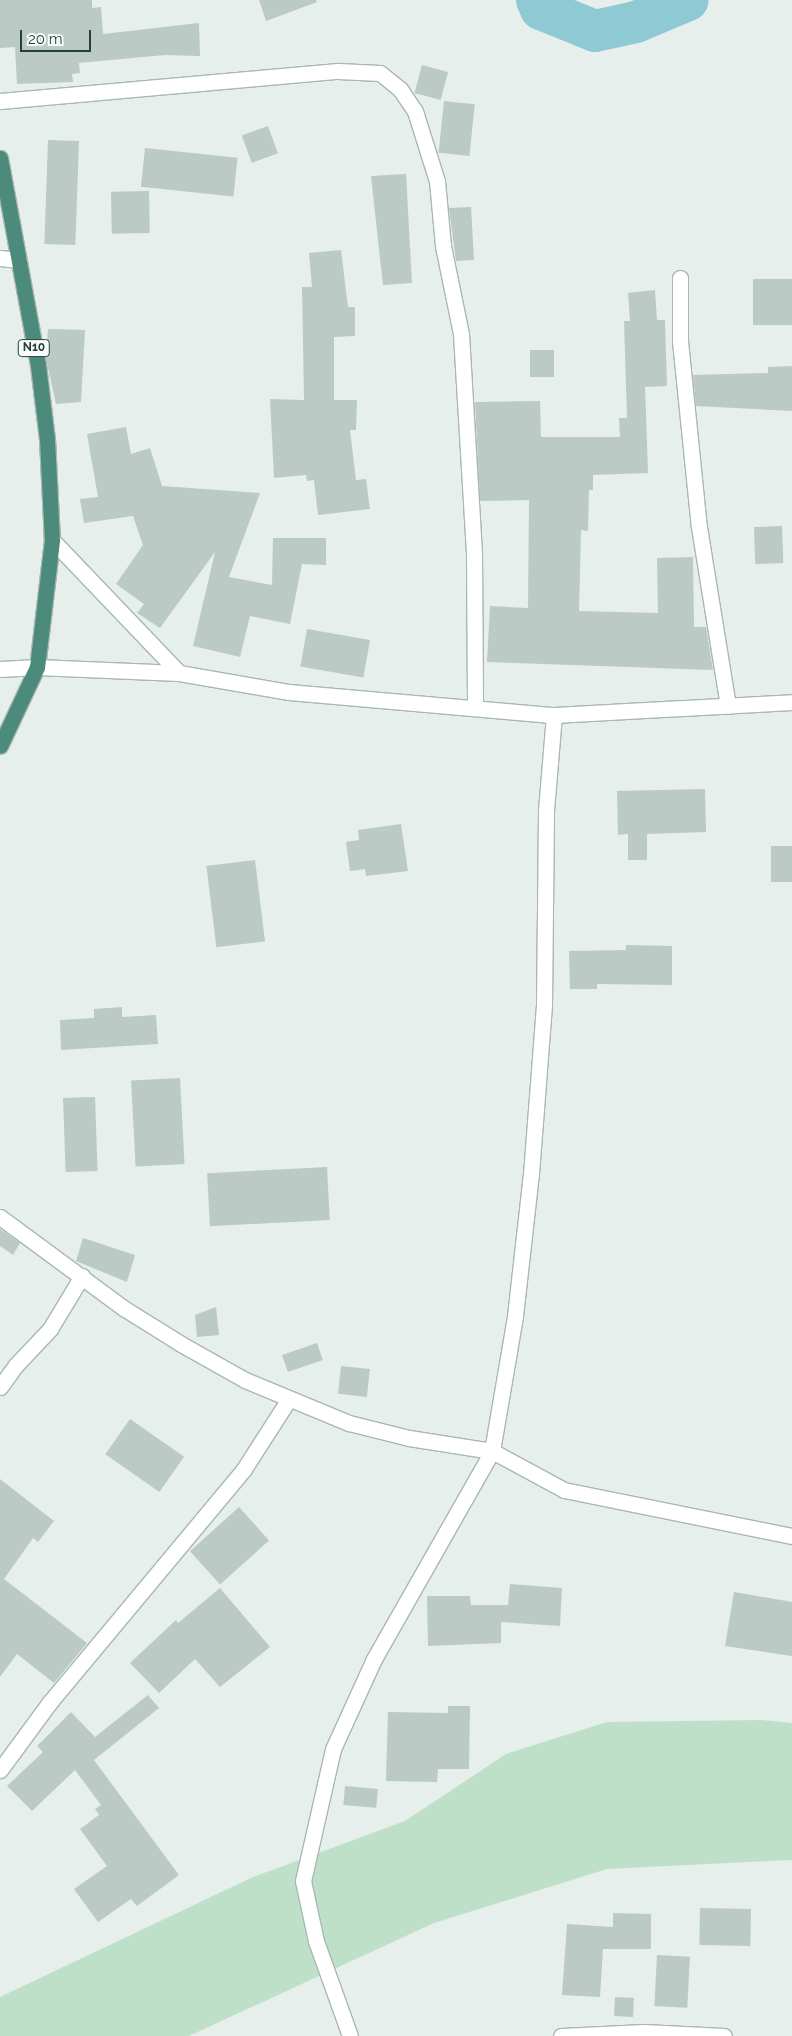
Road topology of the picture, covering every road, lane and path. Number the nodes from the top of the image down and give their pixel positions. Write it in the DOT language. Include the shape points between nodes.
graph roads {
  1 [pos="0,101"];
  2 [pos="0,158"];
  3 [pos="0,258"];
  4 [pos="19,260"];
  5 [pos="680,278"];
  6 [pos="52,540"];
  7 [pos="37,667"];
  8 [pos="0,670"];
  9 [pos="178,673"];
  10 [pos="792,702"];
  11 [pos="475,706"];
  12 [pos="728,706"];
  13 [pos="554,715"];
  14 [pos="0,746"];
  15 [pos="0,1218"];
  16 [pos="82,1276"];
  17 [pos="0,1387"];
  18 [pos="289,1399"];
  19 [pos="492,1451"];
  20 [pos="792,1536"];
  21 [pos="0,1770"];
  22 [pos="350,2036"];
  23 [pos="561,2036"];
  24 [pos="724,2036"];
  1 -- 11 [label="street" via="338,71 380,73 400,89 415,111 437,181 442,246 461,334 474,566"];
  2 -- 4 [label="highway, N10"];
  3 -- 4 [label="street"];
  4 -- 6 [label="highway, N10" via="47,439"];
  5 -- 12 [label="street" via="680,341 699,527"];
  6 -- 7 [label="highway, N10"];
  6 -- 9 [label="street"];
  7 -- 8 [label="street"];
  7 -- 9 [label="street"];
  7 -- 14 [label="highway, N10"];
  9 -- 11 [label="street" via="289,692"];
  10 -- 12 [label="street"];
  11 -- 13 [label="street"];
  12 -- 13 [label="street"];
  13 -- 19 [label="street" via="546,810 544,1005 530,1174 515,1316"];
  15 -- 16 [label="street"];
  16 -- 17 [label="street" via="50,1329"];
  16 -- 18 [label="street" via="181,1344 245,1380"];
  18 -- 19 [label="street" via="349,1423 409,1438"];
  18 -- 21 [label="street" via="244,1469 50,1702"];
  19 -- 20 [label="street" via="564,1490"];
  19 -- 22 [label="street" via="374,1659 333,1749 304,1881 316,1941"];
  23 -- 24 [label="street" via="644,2032"];
}
